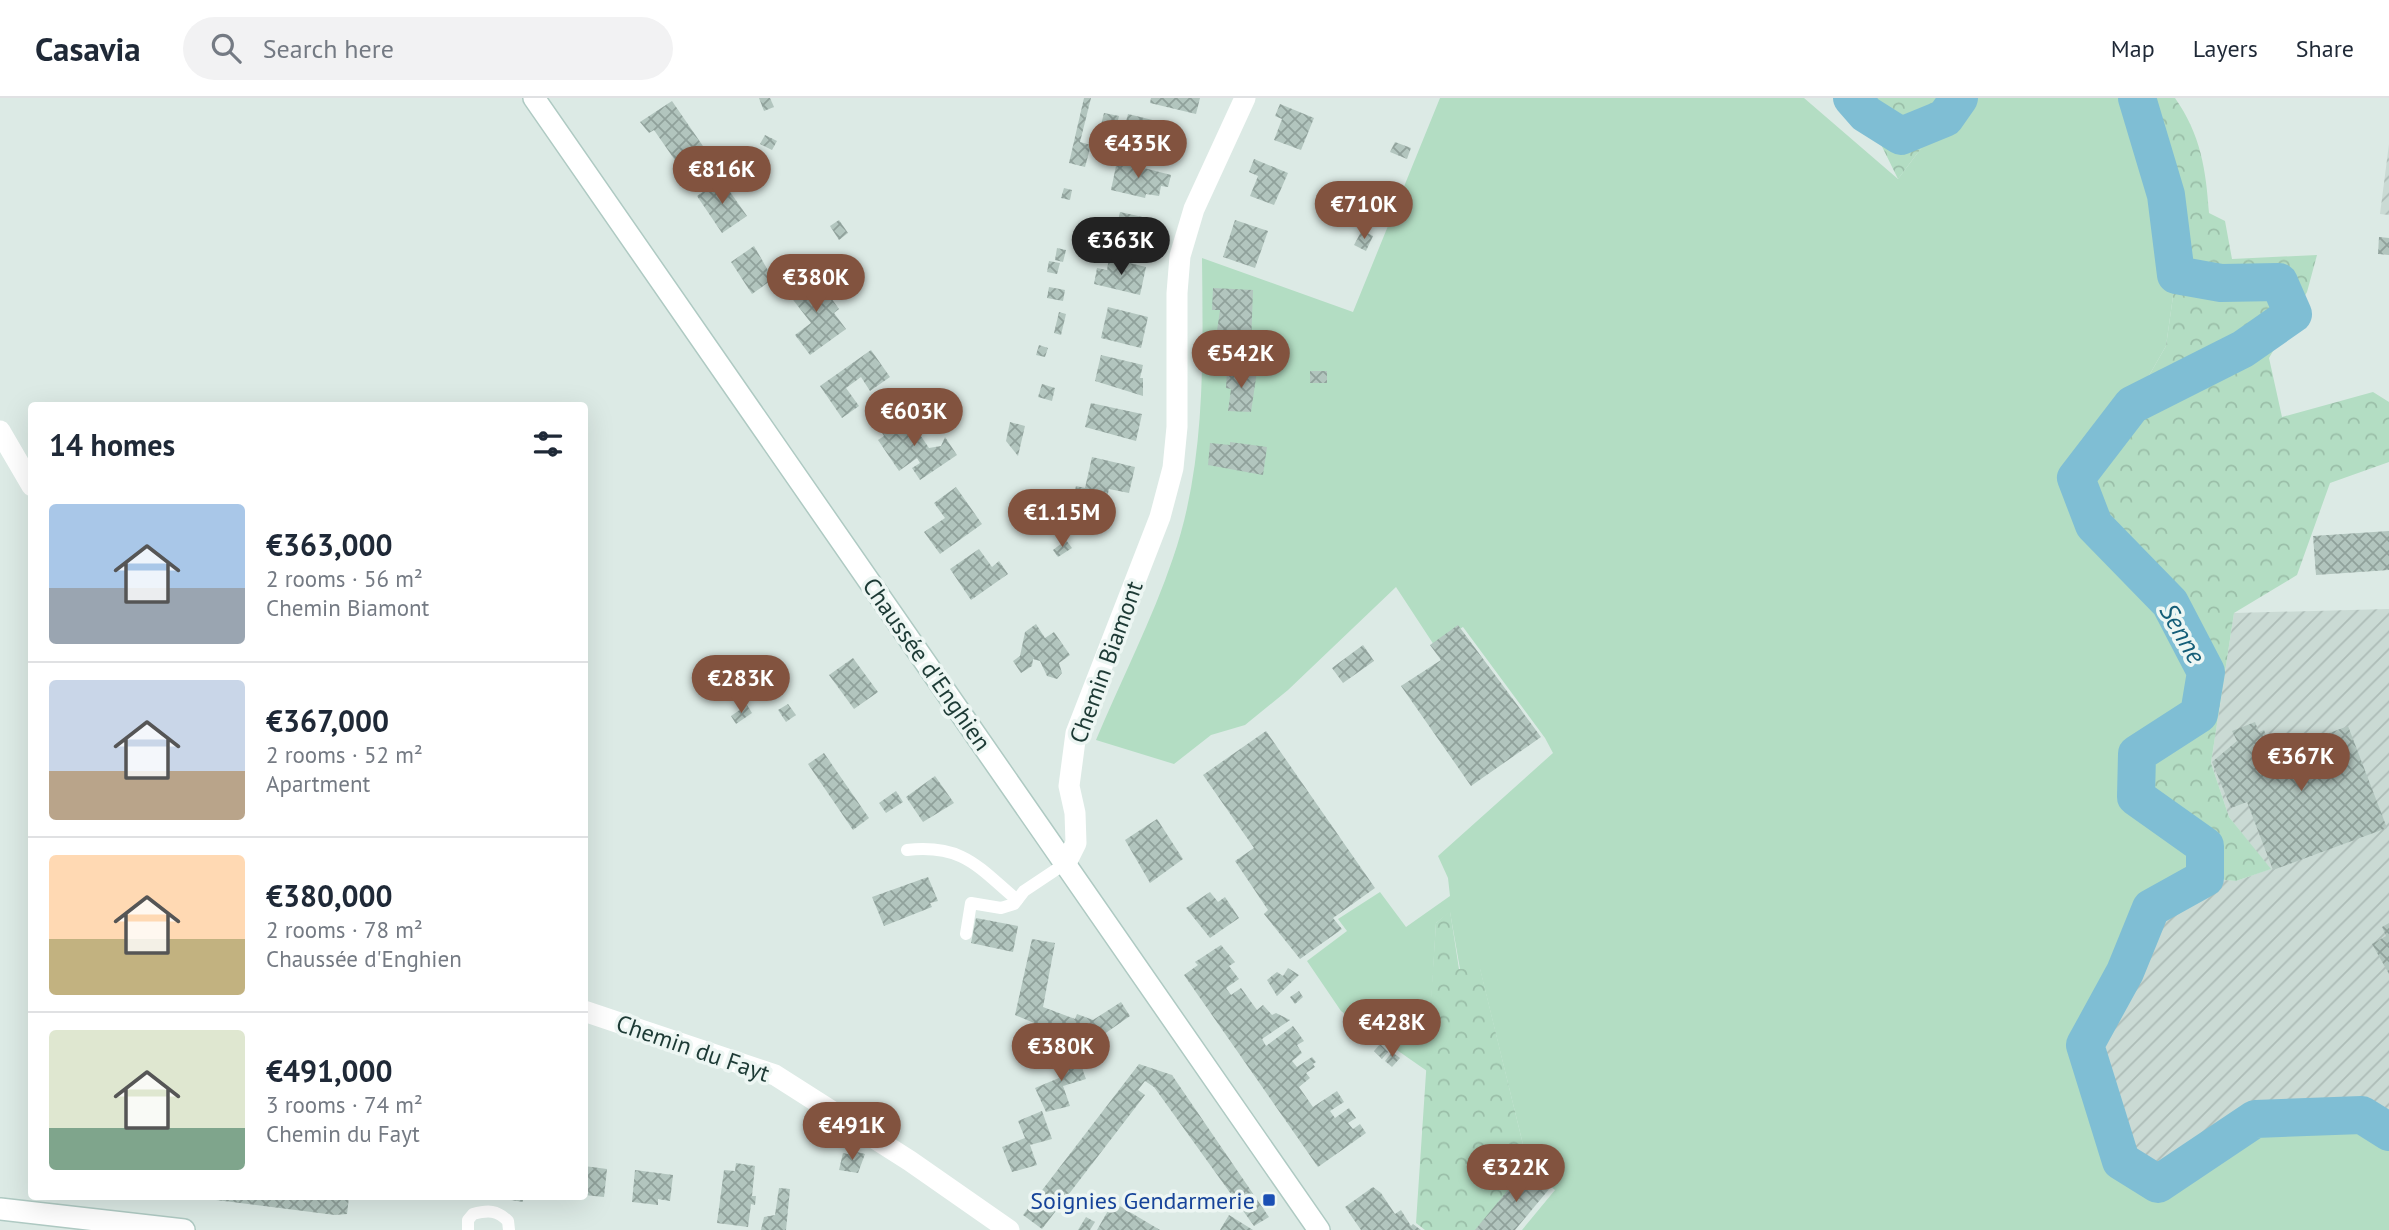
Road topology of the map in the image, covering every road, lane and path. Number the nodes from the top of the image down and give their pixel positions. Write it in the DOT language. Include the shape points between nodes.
graph roads {
  1 [pos="534,98"];
  2 [pos="1245,98"];
  3 [pos="0,431"];
  4 [pos="28,479"];
  5 [pos="907,850"];
  6 [pos="1066,863"];
  7 [pos="1017,900"];
  8 [pos="966,934"];
  9 [pos="588,1012"];
  10 [pos="0,1209"];
  11 [pos="184,1230"];
  12 [pos="468,1230"];
  13 [pos="509,1230"];
  14 [pos="1009,1230"];
  15 [pos="1319,1230"];
  1 -- 6 [label="main road, Chaussée d'Enghien"];
  2 -- 6 [label="main road, Chemin Biamont" via="1194,209 1181,256 1173,467 1160,517 1076,733 1069,786 1076,843"];
  3 -- 4 [label="main road"];
  5 -- 7 [label="lane" via="959,853"];
  6 -- 7 [label="lane"];
  6 -- 15 [label="main road, Chaussée d'Enghien"];
  7 -- 8 [label="lane" via="1001,908 971,903"];
  9 -- 14 [label="main road, Chemin du Fayt" via="775,1075"];
  10 -- 11 [label="main road"];
  12 -- 13 [label="lane" via="473,1214 485,1210 499,1212"];
}
